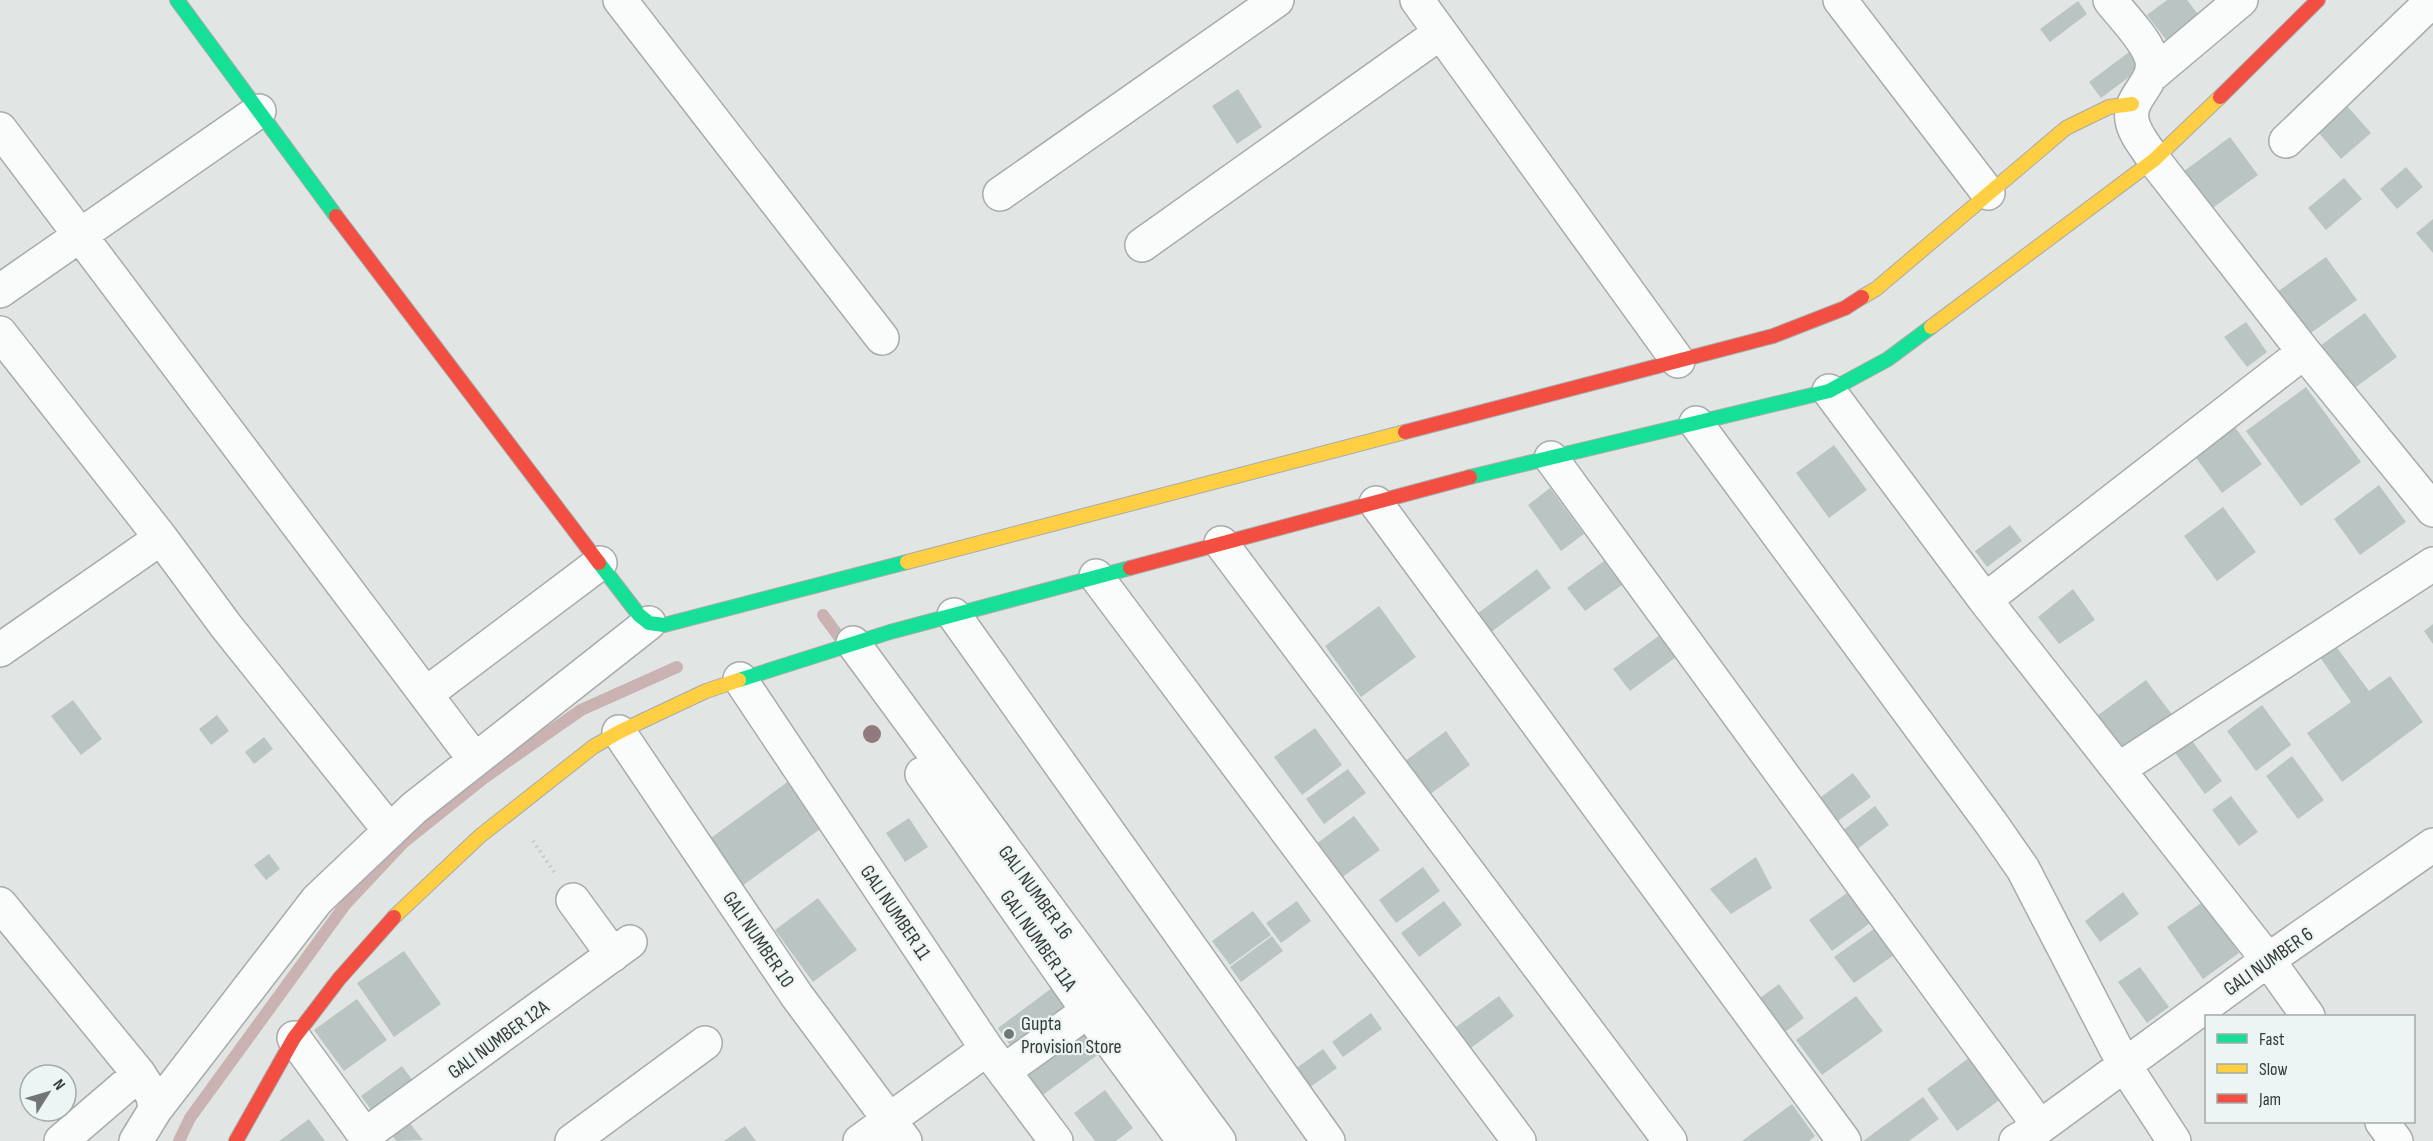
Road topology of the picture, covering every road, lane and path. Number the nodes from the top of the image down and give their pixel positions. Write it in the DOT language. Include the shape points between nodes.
graph roads {
  1 [pos="177,0"];
  2 [pos="620,0"];
  3 [pos="1277,0"];
  4 [pos="1417,0"];
  5 [pos="1840,0"];
  6 [pos="2110,0"];
  7 [pos="2318,0"];
  8 [pos="2433,0"];
  9 [pos="2238,1"];
  10 [pos="1440,33"];
  11 [pos="2153,74"];
  12 [pos="259,111"];
  13 [pos="0,129"];
  14 [pos="2139,130"];
  15 [pos="2286,141"];
  16 [pos="1988,193"];
  17 [pos="1000,194"];
  18 [pos="80,236"];
  19 [pos="1142,245"];
  20 [pos="0,291"];
  21 [pos="0,333"];
  22 [pos="882,338"];
  23 [pos="2304,352"];
  24 [pos="1678,361"];
  25 [pos="1828,391"];
  26 [pos="1696,423"];
  27 [pos="1551,458"];
  28 [pos="1376,502"];
  29 [pos="2433,510"];
  30 [pos="161,538"];
  31 [pos="1221,543"];
  32 [pos="600,563"];
  33 [pos="2433,564"];
  34 [pos="1096,576"];
  35 [pos="1985,600"];
  36 [pos="954,615"];
  37 [pos="649,623"];
  38 [pos="844,646"];
  39 [pos="0,650"];
  40 [pos="740,679"];
  41 [pos="426,694"];
  42 [pos="619,732"];
  43 [pos="475,760"];
  44 [pos="2119,769"];
  45 [pos="512,810"];
  46 [pos="390,831"];
  47 [pos="2433,845"];
  48 [pos="573,900"];
  49 [pos="0,904"];
  50 [pos="2268,960"];
  51 [pos="1088,1011"];
  52 [pos="2307,1015"];
  53 [pos="294,1038"];
  54 [pos="705,1043"];
  55 [pos="995,1060"];
  56 [pos="2125,1066"];
  57 [pos="139,1074"];
  58 [pos="155,1110"];
  59 [pos="2383,1123"];
  60 [pos="897,1130"];
  61 [pos="2028,1134"];
  62 [pos="367,1138"];
  63 [pos="61,1141"];
  64 [pos="136,1141"];
  65 [pos="236,1141"];
  66 [pos="572,1141"];
  67 [pos="860,1141"];
  68 [pos="1056,1141"];
  69 [pos="1184,1141"];
  70 [pos="1219,1141"];
  71 [pos="1328,1141"];
  72 [pos="1519,1141"];
  73 [pos="1670,1141"];
  74 [pos="1844,1141"];
  75 [pos="2174,1141"];
  76 [pos="2396,1141"];
  1 -- 12 [label="street"];
  2 -- 22 [label="street"];
  3 -- 17 [label="street"];
  4 -- 10 [label="street"];
  5 -- 16 [label="street"];
  6 -- 11 [label="street" via="2146,46"];
  7 -- 14 [label="street" via="2283,38"];
  8 -- 15 [label="street"];
  9 -- 11 [label="street"];
  10 -- 19 [label="street"];
  10 -- 24 [label="street"];
  11 -- 14 [label="street"];
  12 -- 18 [label="street"];
  12 -- 32 [label="street"];
  13 -- 18 [label="street"];
  14 -- 16 [label="street" via="2109,107 2066,128"];
  14 -- 23 [label="street"];
  14 -- 25 [label="street" via="1888,360"];
  16 -- 24 [label="street" via="1876,289 1845,308 1773,336"];
  18 -- 20 [label="street"];
  18 -- 41 [label="street"];
  21 -- 30 [label="street"];
  23 -- 29 [label="street"];
  23 -- 35 [label="street"];
  24 -- 37 [label="street" via="679,622"];
  25 -- 26 [label="street"];
  25 -- 35 [label="street"];
  26 -- 27 [label="street"];
  26 -- 56 [label="street" via="2023,869"];
  27 -- 28 [label="street"];
  27 -- 61 [label="street"];
  28 -- 31 [label="street"];
  28 -- 74 [label="street"];
  30 -- 39 [label="street"];
  30 -- 46 [label="street"];
  31 -- 34 [label="street"];
  31 -- 73 [label="street"];
  32 -- 37 [label="street"];
  32 -- 41 [label="street"];
  33 -- 44 [label="street"];
  34 -- 36 [label="street"];
  34 -- 72 [label="street"];
  35 -- 44 [label="street"];
  36 -- 38 [label="street"];
  36 -- 71 [label="street"];
  37 -- 43 [label="street"];
  38 -- 40 [label="street"];
  38 -- 51 [label="street, GALI NUMBER 11A"];
  38 -- 70 [label="street, GALI NUMBER 16"];
  40 -- 42 [label="street"];
  40 -- 55 [label="street, GALI NUMBER 11"];
  41 -- 43 [label="street"];
  42 -- 45 [label="street"];
  42 -- 60 [label="street, GALI NUMBER 10" via="797,996"];
  43 -- 46 [label="street"];
  44 -- 50 [label="street"];
  45 -- 48 [label="path"];
  45 -- 53 [label="street" via="392,919"];
  46 -- 58 [label="street" via="317,900"];
  47 -- 50 [label="street, GALI NUMBER 6"];
  48 -- 62 [label="street, GALI NUMBER 12A" via="622,949"];
  49 -- 57 [label="street"];
  50 -- 52 [label="street"];
  50 -- 56 [label="street, GALI NUMBER 6"];
  51 -- 55 [label="street"];
  51 -- 69 [label="street, GALI NUMBER 11A"];
  53 -- 62 [label="street"];
  53 -- 65 [label="street"];
  54 -- 66 [label="street"];
  55 -- 60 [label="street"];
  55 -- 68 [label="street, GALI NUMBER 11"];
  56 -- 61 [label="street, GALI NUMBER 6"];
  56 -- 75 [label="street"];
  57 -- 58 [label="street" via="153,1096"];
  57 -- 63 [label="street"];
  58 -- 64 [label="street"];
  59 -- 76 [label="street"];
  60 -- 67 [label="street"];
}
